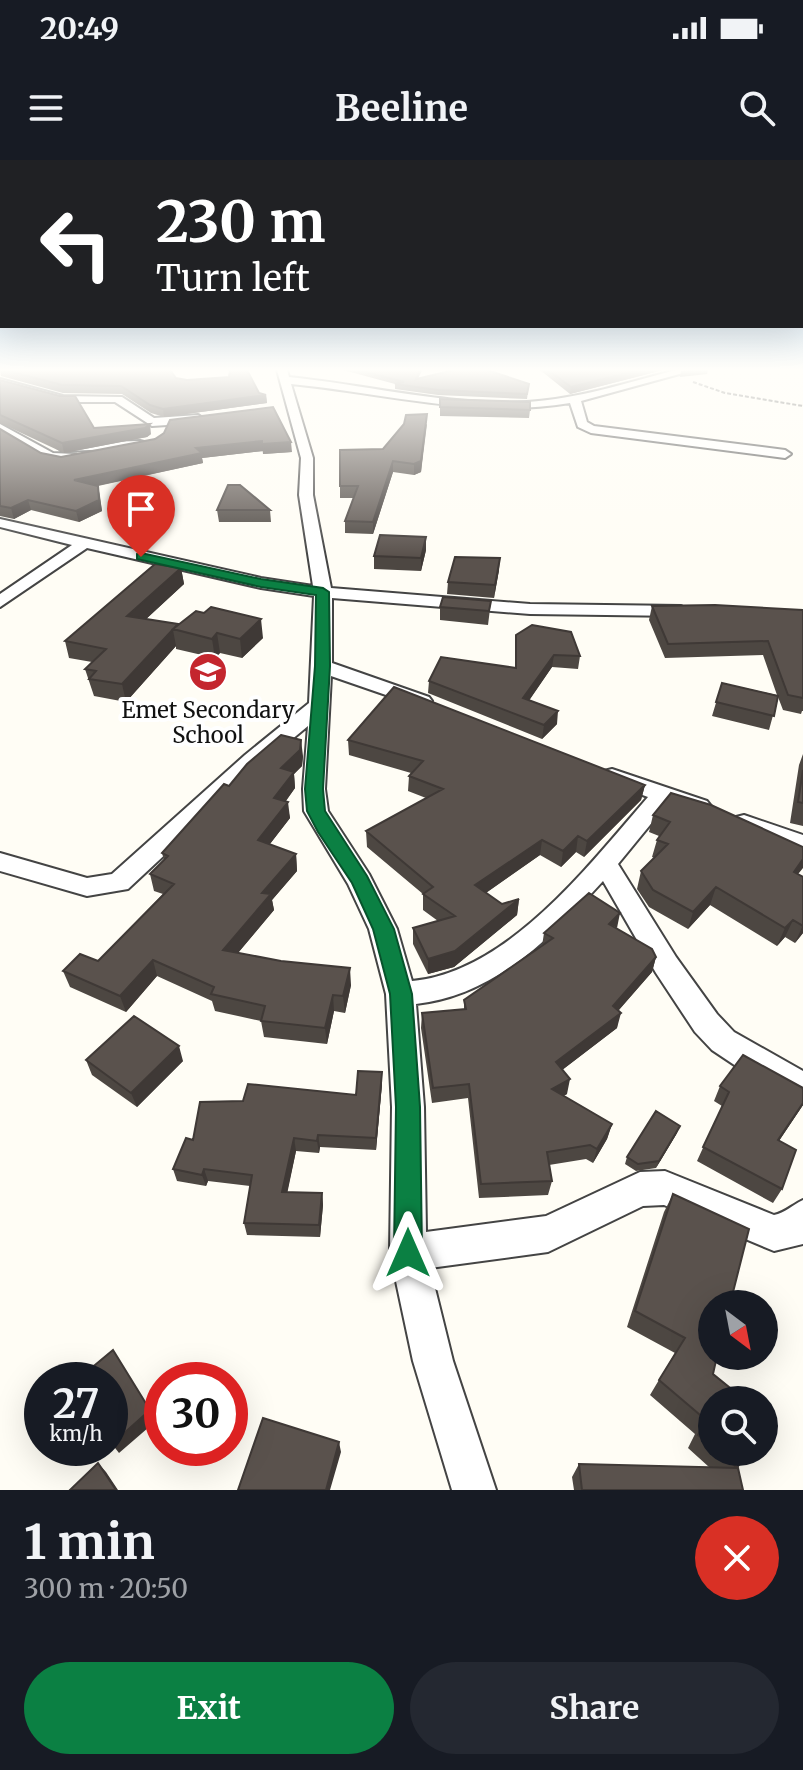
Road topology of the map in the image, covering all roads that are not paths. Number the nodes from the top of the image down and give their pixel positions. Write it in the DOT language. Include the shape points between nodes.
graph roads {
  1 [pos="8,432"];
  2 [pos="153,432"];
  3 [pos="169,432"];
  4 [pos="296,432"];
  5 [pos="615,432"];
  6 [pos="154,437"];
  7 [pos="28,443"];
  8 [pos="0,446"];
  9 [pos="785,454"];
  10 [pos="0,523"];
  11 [pos="83,544"];
  12 [pos="323,592"];
  13 [pos="0,602"];
  14 [pos="705,611"];
  15 [pos="322,666"];
  16 [pos="320,705"];
  17 [pos="449,711"];
  18 [pos="594,771"];
  19 [pos="664,793"];
  20 [pos="803,844"];
  21 [pos="0,862"];
  22 [pos="604,862"];
  23 [pos="401,994"];
  24 [pos="803,1087"];
  25 [pos="803,1218"];
  26 [pos="408,1253"];
  27 [pos="474,1490"];
  1 -- 7 [label="street"];
  2 -- 6 [label="street"];
  3 -- 6 [label="street"];
  4 -- 12 [label="street" via="307,458 306,495"];
  5 -- 9 [label="street"];
  6 -- 7 [label="street" via="64,460"];
  7 -- 8 [label="street"];
  10 -- 11 [label="street"];
  11 -- 12 [label="street"];
  11 -- 13 [label="street"];
  12 -- 14 [label="street" via="530,609"];
  12 -- 15 [label="street"];
  15 -- 16 [label="street"];
  15 -- 17 [label="street"];
  16 -- 21 [label="street" via="119,882 87,887"];
  16 -- 23 [label="street" via="316,811 383,929"];
  18 -- 19 [label="street"];
  19 -- 20 [label="street"];
  19 -- 22 [label="street"];
  22 -- 23 [label="street" via="516,950 460,983"];
  22 -- 24 [label="street" via="706,1023 747,1057"];
  23 -- 26 [label="street"];
  25 -- 26 [label="street" via="792,1230 774,1233 665,1188 640,1189 548,1234"];
  26 -- 27 [label="street" via="433,1361"];
}
